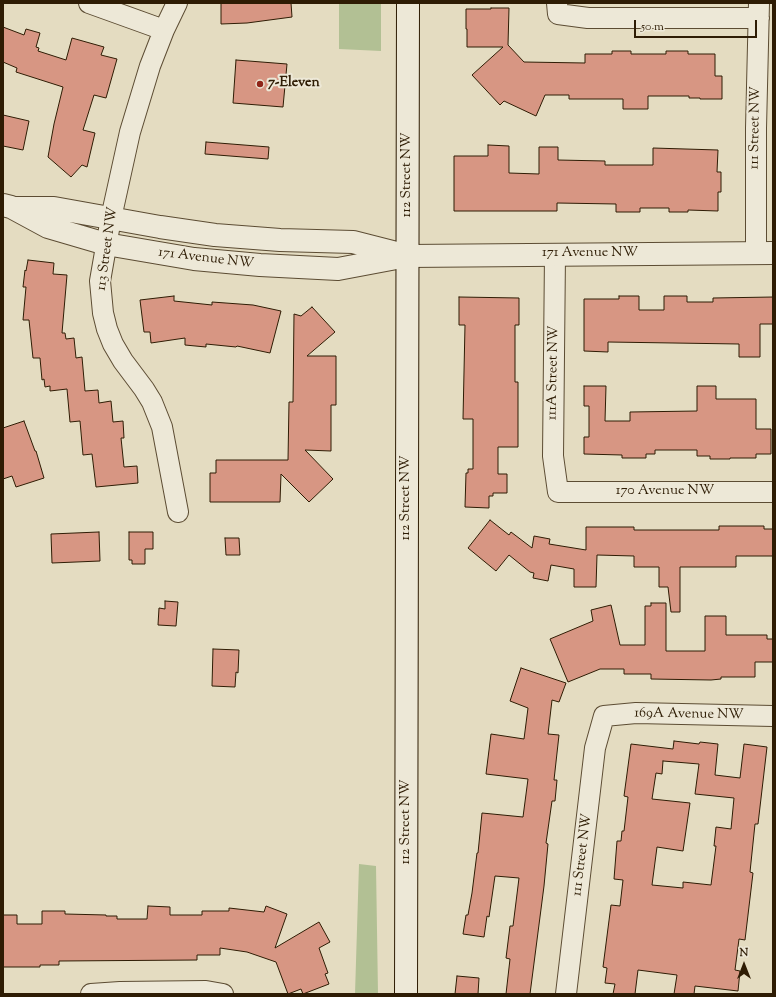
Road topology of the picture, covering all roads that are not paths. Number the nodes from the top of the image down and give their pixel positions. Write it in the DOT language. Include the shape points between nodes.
graph roads {
  1 [pos="89,3"];
  2 [pos="177,3"];
  3 [pos="408,3"];
  4 [pos="557,9"];
  5 [pos="759,11"];
  6 [pos="164,30"];
  7 [pos="7,206"];
  8 [pos="111,218"];
  9 [pos="106,244"];
  10 [pos="555,254"];
  11 [pos="764,254"];
  12 [pos="407,256"];
  13 [pos="558,492"];
  14 [pos="773,492"];
  15 [pos="178,512"];
  16 [pos="604,716"];
  17 [pos="773,716"];
  18 [pos="91,994"];
  19 [pos="223,994"];
  20 [pos="406,994"];
  21 [pos="566,994"];
  1 -- 6 [label="street"];
  2 -- 6 [label="street, 113 Street NW"];
  3 -- 12 [label="street, 112 Street NW"];
  4 -- 5 [label="street" via="588,18"];
  5 -- 11 [label="street, 111 Street NW" via="756,128"];
  6 -- 8 [label="street, 113 Street NW" via="130,132"];
  7 -- 8 [label="street, 171 Avenue NW" via="54,208"];
  7 -- 9 [label="street, 171 Avenue NW" via="48,227"];
  8 -- 9 [label="street, 113 Street NW"];
  8 -- 12 [label="street, 171 Avenue NW" via="214,235 353,242"];
  9 -- 12 [label="street, 171 Avenue NW" via="194,259 338,269"];
  9 -- 15 [label="street, 113 Street NW" via="100,281 106,329 112,344 144,389 158,415 165,438"];
  10 -- 11 [label="street, 171 Avenue NW"];
  10 -- 12 [label="street, 171 Avenue NW"];
  10 -- 13 [label="street, 111A Street NW" via="553,456"];
  12 -- 20 [label="street, 112 Street NW"];
  13 -- 14 [label="street, 170 Avenue NW"];
  16 -- 17 [label="street, 169A Avenue NW" via="636,713"];
  16 -- 21 [label="street, 111 Street NW" via="595,748"];
  18 -- 19 [label="street"];
}
